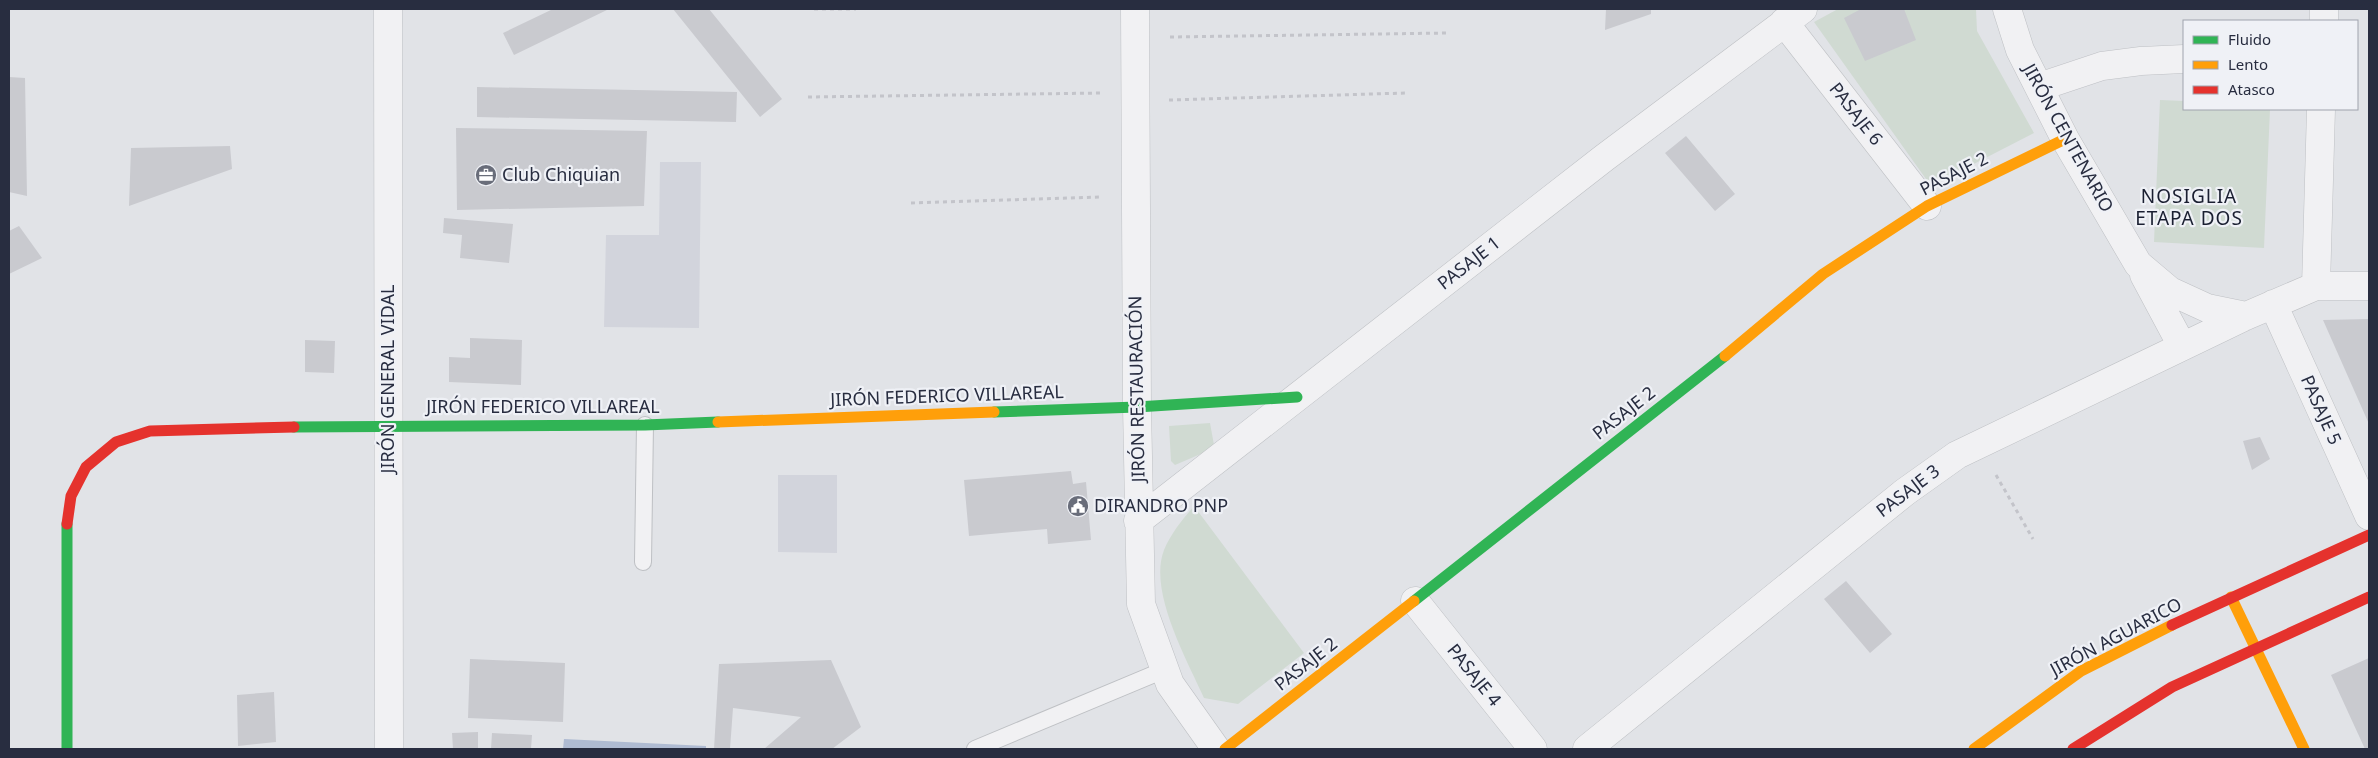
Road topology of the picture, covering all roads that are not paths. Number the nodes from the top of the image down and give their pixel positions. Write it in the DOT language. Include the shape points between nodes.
graph roads {
  1 [pos="388,9"];
  2 [pos="1135,9"];
  3 [pos="2007,9"];
  4 [pos="1793,15"];
  5 [pos="2183,59"];
  6 [pos="2039,87"];
  7 [pos="2321,110"];
  8 [pos="2066,139"];
  9 [pos="1927,206"];
  10 [pos="2138,264"];
  11 [pos="2316,286"];
  12 [pos="2369,286"];
  13 [pos="2273,304"];
  14 [pos="2246,316"];
  15 [pos="2182,346"];
  16 [pos="1297,397"];
  17 [pos="1136,407"];
  18 [pos="645,424"];
  19 [pos="388,425"];
  20 [pos="2369,516"];
  21 [pos="1138,521"];
  22 [pos="2369,535"];
  23 [pos="643,562"];
  24 [pos="2231,597"];
  25 [pos="2369,597"];
  26 [pos="1414,601"];
  27 [pos="2256,648"];
  28 [pos="1164,670"];
  29 [pos="68,749"];
  30 [pos="389,749"];
  31 [pos="975,749"];
  32 [pos="1216,749"];
  33 [pos="1225,749"];
  34 [pos="1533,749"];
  35 [pos="1587,749"];
  36 [pos="1974,749"];
  37 [pos="2073,749"];
  38 [pos="2304,749"];
  1 -- 19 [label="street, JIRÓN GENERAL VIDAL"];
  2 -- 17 [label="street, JIRÓN RESTAURACIÓN"];
  3 -- 6 [label="street, JIRÓN CENTENARIO" via="2020,50"];
  4 -- 9 [label="street, PASAJE 6"];
  4 -- 16 [label="street, PASAJE 1"];
  5 -- 6 [label="street" via="2102,66"];
  6 -- 8 [label="street, JIRÓN CENTENARIO"];
  7 -- 11 [label="street"];
  8 -- 9 [label="street, PASAJE 2"];
  8 -- 10 [label="street, JIRÓN CENTENARIO"];
  9 -- 26 [label="street, PASAJE 2" via="1823,274 1747,339"];
  10 -- 14 [label="street, JIRÓN CENTENARIO" via="2170,291 2207,308"];
  10 -- 15 [label="street, JIRÓN CENTENARIO"];
  11 -- 12 [label="street"];
  11 -- 13 [label="street, PASAJE 3"];
  13 -- 14 [label="street, PASAJE 3"];
  13 -- 20 [label="street, PASAJE 5"];
  14 -- 15 [label="street, PASAJE 3"];
  15 -- 35 [label="street, PASAJE 3" via="1957,455 1905,492"];
  16 -- 17 [label="street, JIRÓN FEDERICO VILLAREAL"];
  16 -- 21 [label="street, PASAJE 1"];
  17 -- 18 [label="street, JIRÓN FEDERICO VILLAREAL"];
  17 -- 21 [label="street, JIRÓN RESTAURACIÓN"];
  18 -- 19 [label="street, JIRÓN FEDERICO VILLAREAL"];
  18 -- 23 [label="lane"];
  19 -- 29 [label="street, JIRÓN FEDERICO VILLAREAL" via="150,431 116,442 86,467 71,496 66,530"];
  19 -- 30 [label="street, JIRÓN GENERAL VIDAL"];
  21 -- 28 [label="street, JIRÓN RESTAURACIÓN" via="1140,604"];
  22 -- 24 [label="street, JIRÓN AGUARICO"];
  24 -- 27 [label="street"];
  24 -- 36 [label="street, JIRÓN AGUARICO" via="2081,672"];
  25 -- 27 [label="street"];
  26 -- 33 [label="street, PASAJE 2"];
  26 -- 34 [label="street, PASAJE 4"];
  27 -- 37 [label="street" via="2172,687"];
  27 -- 38 [label="street"];
  28 -- 31 [label="lane"];
  28 -- 32 [label="street, JIRÓN RESTAURACIÓN" via="1170,684"];
}
